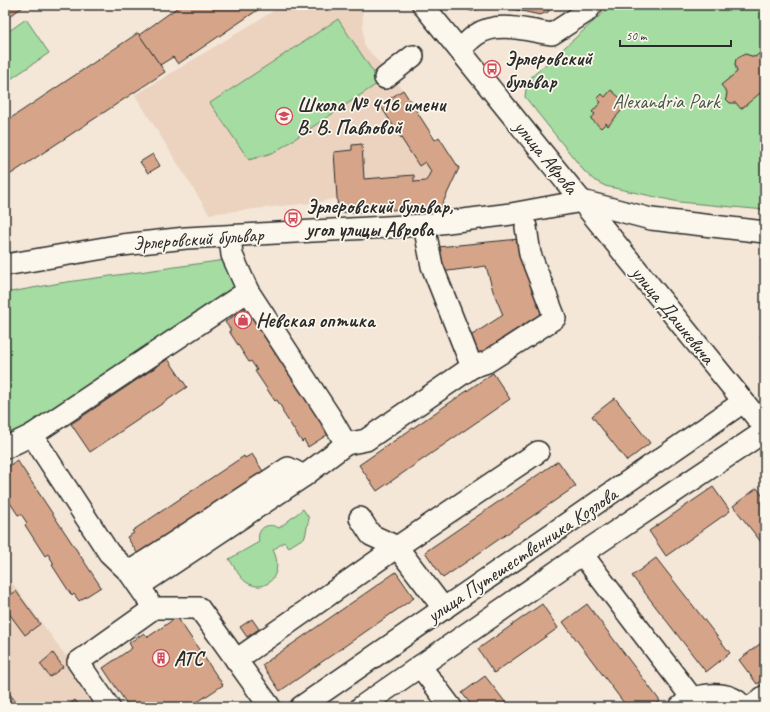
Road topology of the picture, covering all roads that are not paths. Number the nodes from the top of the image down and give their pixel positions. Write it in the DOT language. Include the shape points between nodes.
graph roads {
  1 [pos="423,5"];
  2 [pos="592,5"];
  3 [pos="460,50"];
  4 [pos="413,56"];
  5 [pos="385,78"];
  6 [pos="582,201"];
  7 [pos="424,225"];
  8 [pos="526,227"];
  9 [pos="765,232"];
  10 [pos="230,236"];
  11 [pos="5,265"];
  12 [pos="248,290"];
  13 [pos="472,367"];
  14 [pos="743,402"];
  15 [pos="765,430"];
  16 [pos="32,435"];
  17 [pos="346,444"];
  18 [pos="5,448"];
  19 [pos="538,452"];
  20 [pos="360,518"];
  21 [pos="397,547"];
  22 [pos="582,554"];
  23 [pos="134,579"];
  24 [pos="154,608"];
  25 [pos="444,609"];
  26 [pos="236,660"];
  27 [pos="424,670"];
  28 [pos="765,696"];
  29 [pos="686,703"];
  30 [pos="110,707"];
  31 [pos="270,707"];
  32 [pos="301,707"];
  33 [pos="362,707"];
  34 [pos="431,707"];
  35 [pos="451,707"];
  36 [pos="743,707"];
  37 [pos="751,707"];
  1 -- 3 [label="street, улица Аврова"];
  2 -- 3 [label="street" via="586,12 552,34 501,27 488,29 476,35"];
  3 -- 6 [label="street, улица Аврова"];
  4 -- 5 [label="street"];
  6 -- 7 [label="street, Эрлеровский бульвар" via="511,214"];
  6 -- 9 [label="street, улица Аврова" via="663,221"];
  6 -- 14 [label="street, улица Дашкевича"];
  7 -- 10 [label="street, Эрлеровский бульвар"];
  7 -- 13 [label="street" via="432,266"];
  8 -- 13 [label="street" via="530,254 555,318 487,362"];
  10 -- 11 [label="street, Эрлеровский бульвар" via="122,245"];
  10 -- 12 [label="street" via="232,255"];
  12 -- 16 [label="street"];
  12 -- 17 [label="street"];
  13 -- 17 [label="street" via="366,440"];
  14 -- 15 [label="street, улица Дашкевича"];
  14 -- 25 [label="street, улица Путешественника Козлова"];
  15 -- 22 [label="street, улица Путешественника Козлова"];
  16 -- 18 [label="street"];
  16 -- 23 [label="street" via="109,553"];
  17 -- 23 [label="street" via="304,476"];
  19 -- 21 [label="street"];
  20 -- 21 [label="street" via="371,536"];
  21 -- 25 [label="street"];
  21 -- 26 [label="street"];
  22 -- 27 [label="street, улица Путешественника Козлова"];
  22 -- 29 [label="street"];
  23 -- 24 [label="street"];
  24 -- 26 [label="street" via="199,608"];
  24 -- 30 [label="street" via="78,662"];
  25 -- 32 [label="street, улица Путешественника Козлова"];
  26 -- 31 [label="street"];
  27 -- 33 [label="street, улица Путешественника Козлова"];
  27 -- 34 [label="street"];
  27 -- 35 [label="street"];
  28 -- 37 [label="street"];
  29 -- 36 [label="street" via="725,694 737,700"];
}
